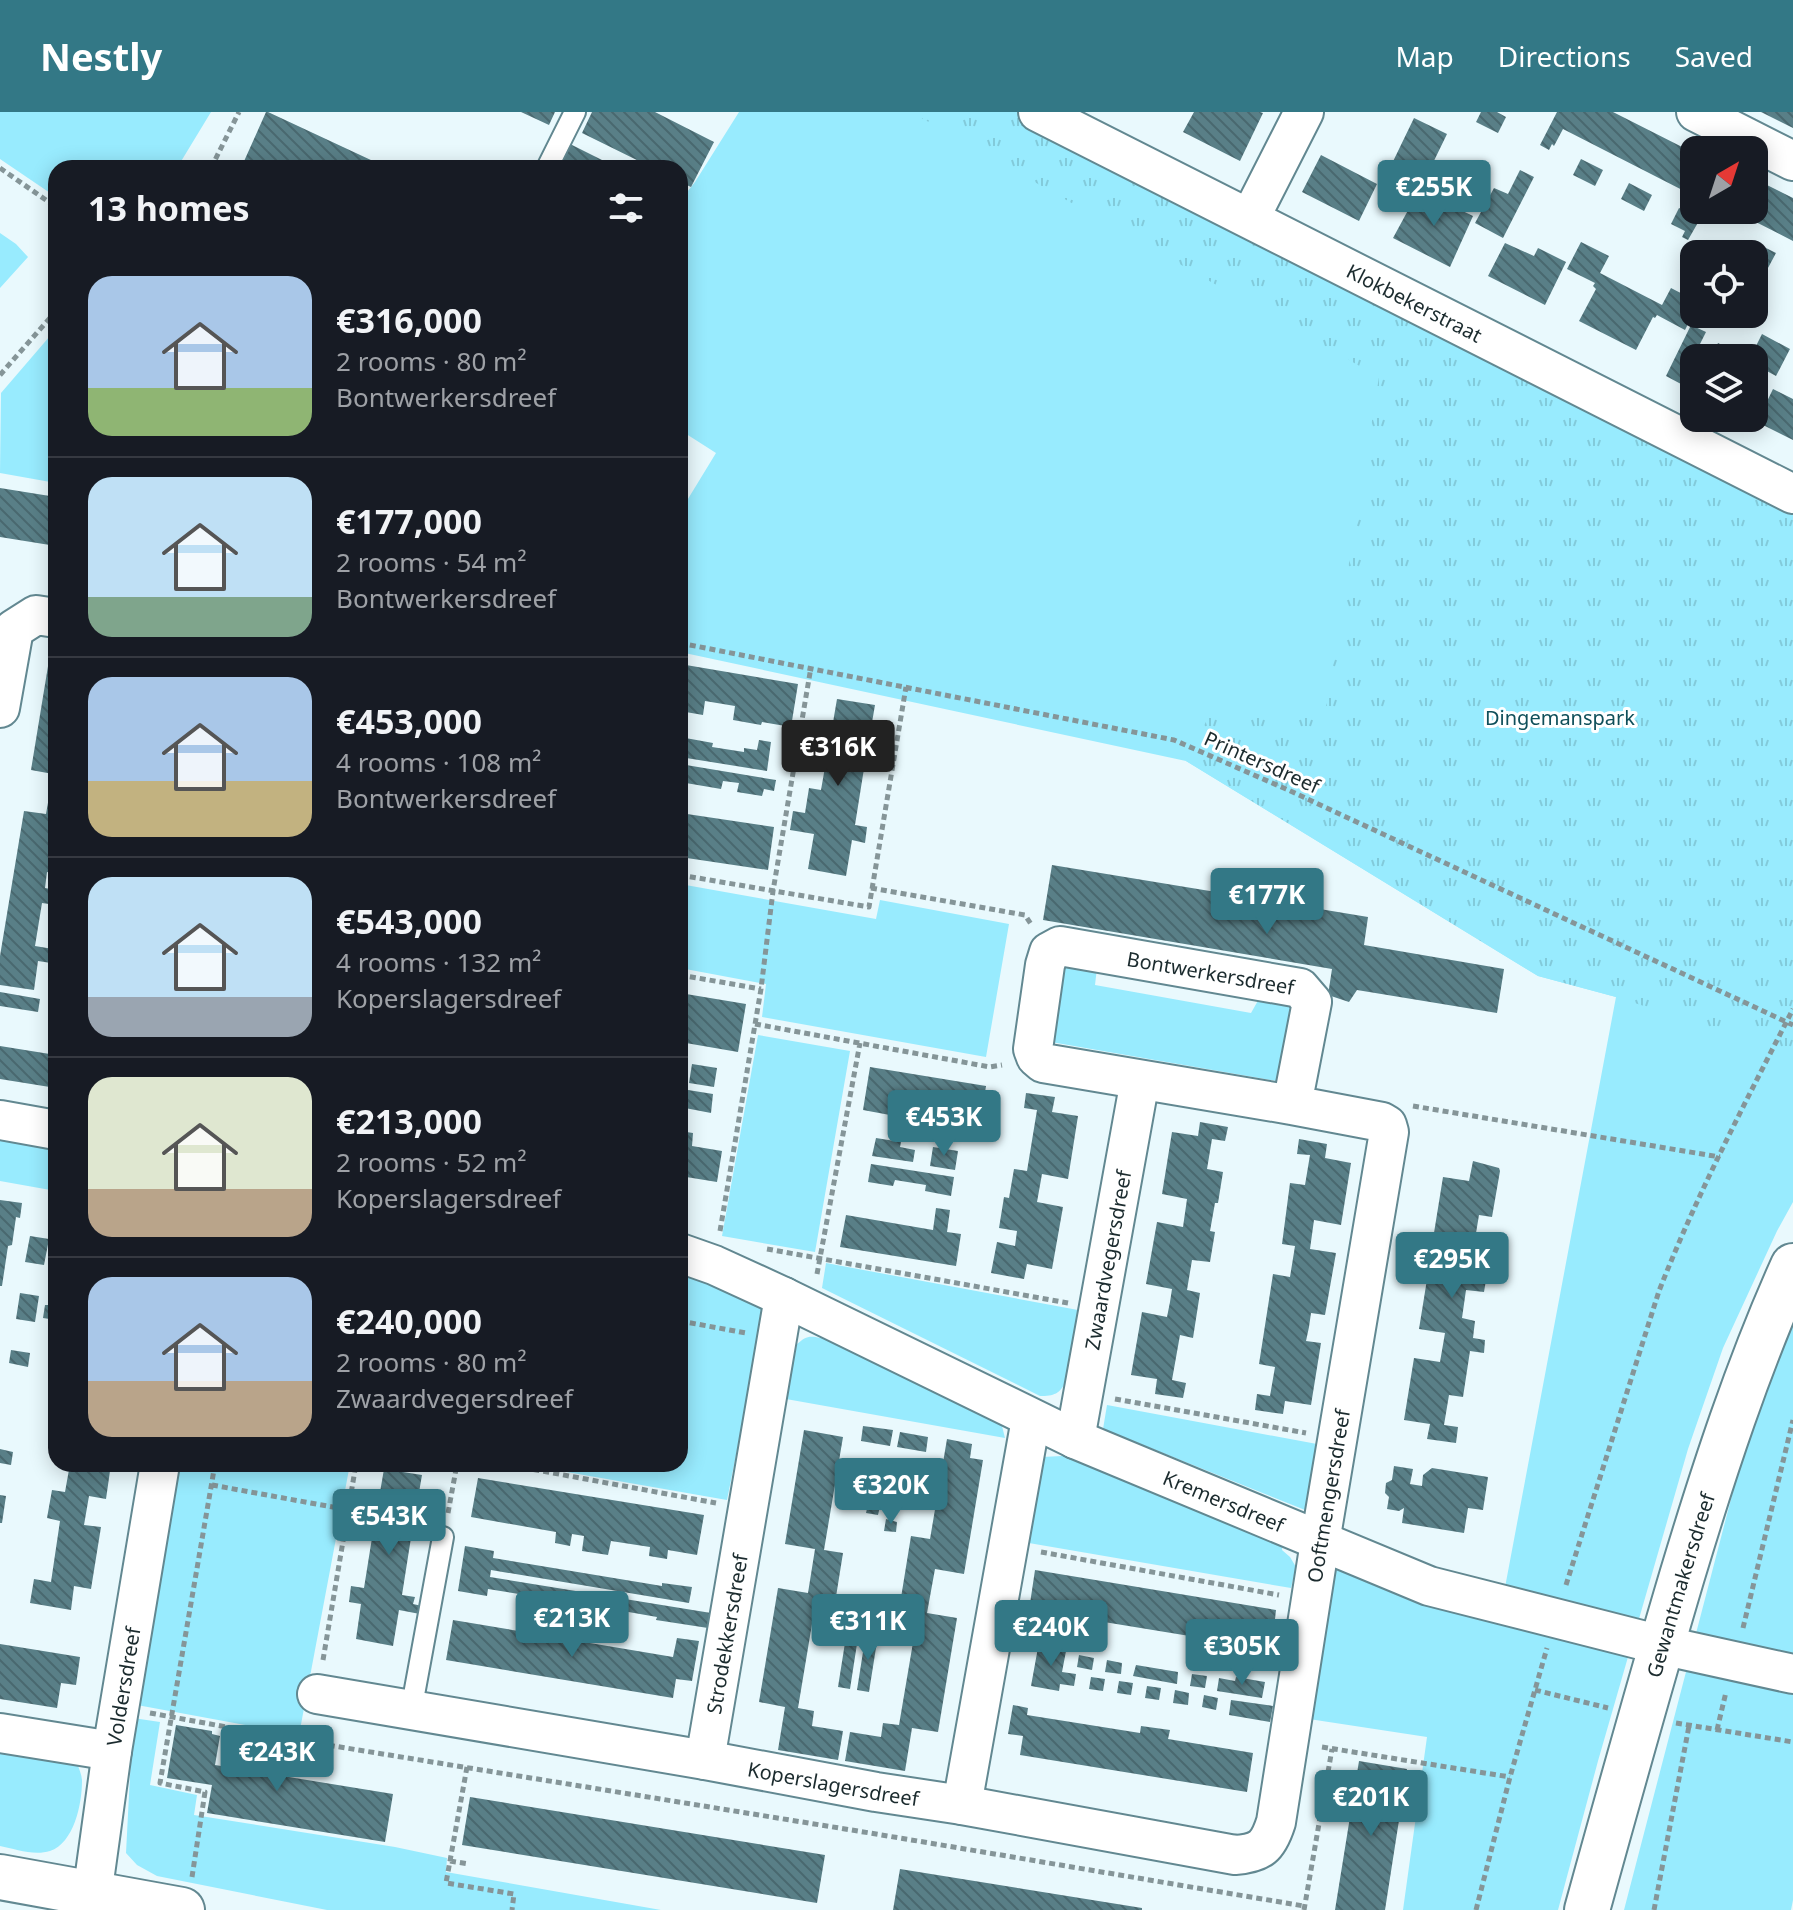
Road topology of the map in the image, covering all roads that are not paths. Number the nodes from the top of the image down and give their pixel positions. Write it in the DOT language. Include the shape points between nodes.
graph roads {
  1 [pos="575,112"];
  2 [pos="1038,112"];
  3 [pos="1304,112"];
  4 [pos="1696,112"];
  5 [pos="551,160"];
  6 [pos="1793,161"];
  7 [pos="1250,218"];
  8 [pos="1793,494"];
  9 [pos="48,617"];
  10 [pos="0,708"];
  11 [pos="1140,1080"];
  12 [pos="1292,1105"];
  13 [pos="0,1120"];
  14 [pos="48,1129"];
  15 [pos="697,1259"];
  16 [pos="1793,1266"];
  17 [pos="798,1303"];
  18 [pos="1031,1419"];
  19 [pos="1075,1439"];
  20 [pos="159,1472"];
  21 [pos="443,1537"];
  22 [pos="1320,1542"];
  23 [pos="1661,1645"];
  24 [pos="1793,1674"];
  25 [pos="317,1694"];
  26 [pos="411,1711"];
  27 [pos="0,1733"];
  28 [pos="112,1751"];
  29 [pos="705,1760"];
  30 [pos="962,1805"];
  31 [pos="1255,1854"];
  32 [pos="0,1877"];
  33 [pos="187,1895"];
  34 [pos="91,1902"];
  35 [pos="1587,1910"];
  1 -- 5 [label="lane"];
  2 -- 7 [label="street, Klokbekerstraat"];
  3 -- 7 [label="street"];
  4 -- 6 [label="street"];
  7 -- 8 [label="street, Klokbekerstraat"];
  9 -- 10 [label="street" via="36,615 14,629"];
  11 -- 12 [label="street"];
  11 -- 12 [label="street, Bontwerkersdreef" via="1043,1063 1036,1057 1049,952 1060,946 1300,988 1312,1002"];
  11 -- 19 [label="street, Zwaardvegersdreef"];
  12 -- 22 [label="street, Ooftmengersdreef" via="1382,1122 1388,1129"];
  13 -- 14 [label="street"];
  15 -- 17 [label="street, Kremersdreef"];
  16 -- 23 [label="street, Gewantmakersdreef" via="1714,1470"];
  17 -- 18 [label="street, Kremersdreef"];
  17 -- 29 [label="street, Strodekkersdreef" via="779,1339"];
  18 -- 19 [label="street, Kremersdreef"];
  18 -- 30 [label="street"];
  19 -- 22 [label="street, Kremersdreef"];
  20 -- 28 [label="street, Voldersdreef"];
  21 -- 26 [label="lane"];
  22 -- 23 [label="street, Kremersdreef" via="1429,1586"];
  22 -- 31 [label="street, Ooftmengersdreef" via="1276,1822 1271,1839"];
  23 -- 24 [label="street, Kremersdreef"];
  23 -- 35 [label="street, Gewantmakersdreef"];
  25 -- 26 [label="street, Koperslagersdreef"];
  26 -- 29 [label="street, Koperslagersdreef"];
  27 -- 28 [label="street"];
  28 -- 34 [label="street, Voldersdreef"];
  29 -- 30 [label="street, Koperslagersdreef"];
  30 -- 31 [label="street, Koperslagersdreef" via="1235,1855"];
  32 -- 34 [label="street"];
  33 -- 34 [label="street"];
}
